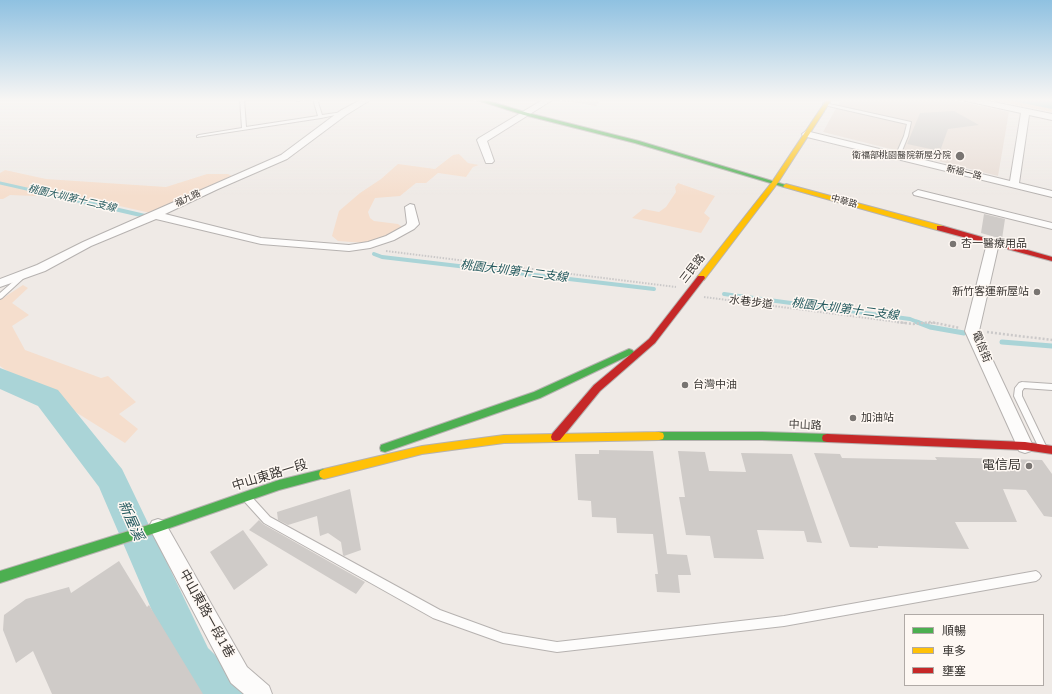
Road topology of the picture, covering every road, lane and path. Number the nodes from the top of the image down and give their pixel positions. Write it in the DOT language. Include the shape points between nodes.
graph roads {
  1 [pos="225,131"];
  2 [pos="318,131"];
  3 [pos="497,131"];
  4 [pos="595,131"];
  5 [pos="808,131"];
  6 [pos="907,131"];
  7 [pos="1022,131"];
  8 [pos="806,134"];
  9 [pos="199,136"];
  10 [pos="897,157"];
  11 [pos="489,162"];
  12 [pos="775,183"];
  13 [pos="1014,184"];
  14 [pos="918,193"];
  15 [pos="1052,194"];
  16 [pos="410,207"];
  17 [pos="155,215"];
  18 [pos="1052,226"];
  19 [pos="993,243"];
  20 [pos="370,246"];
  21 [pos="1052,259"];
  22 [pos="24,275"];
  23 [pos="0,283"];
  24 [pos="690,292"];
  25 [pos="0,297"];
  26 [pos="972,331"];
  27 [pos="1052,340"];
  28 [pos="652,341"];
  29 [pos="1052,387"];
  30 [pos="556,437"];
  31 [pos="1025,446"];
  32 [pos="1048,450"];
  33 [pos="279,485"];
  34 [pos="246,497"];
  35 [pos="157,527"];
  36 [pos="1036,576"];
  37 [pos="0,577"];
  38 [pos="261,694"];
  1 -- 9 [label="lane"];
  2 -- 17 [label="street, 福九路" via="284,157"];
  3 -- 11 [label="street" via="482,140"];
  4 -- 12 [label="main road, 中華路"];
  5 -- 8 [label="main road, 三民路"];
  6 -- 10 [label="lane"];
  7 -- 13 [label="street"];
  8 -- 10 [label="street, 新福一路"];
  8 -- 12 [label="main road, 三民路"];
  10 -- 13 [label="street, 新福一路"];
  12 -- 19 [label="main road, 中華路"];
  12 -- 24 [label="main road, 三民路"];
  13 -- 15 [label="street, 新福一路"];
  14 -- 18 [label="street"];
  16 -- 20 [label="street" via="413,224 410,227"];
  17 -- 20 [label="street" via="261,241 348,248"];
  17 -- 22 [label="street, 福九路"];
  19 -- 21 [label="main road, 中華路"];
  19 -- 26 [label="street, 電信街"];
  20 -- 24 [label="path, 水巷步道" via="387,251"];
  22 -- 23 [label="street, 福九路"];
  22 -- 25 [label="lane"];
  24 -- 26 [label="path, 水巷步道" via="913,324 932,322"];
  24 -- 28 [label="main road, 三民路"];
  26 -- 27 [label="path, 水巷步道"];
  26 -- 31 [label="street, 電信街"];
  28 -- 30 [label="main road, 三民路" via="597,388"];
  28 -- 33 [label="main road" via="537,395"];
  29 -- 32 [label="lane" via="1022,386 1018,390 1018,396"];
  30 -- 31 [label="main road, 中山路" via="762,436"];
  30 -- 33 [label="main road, 中山東路一段" via="504,439 422,450"];
  31 -- 32 [label="main road, 中山路"];
  33 -- 34 [label="main road, 中山東路一段"];
  34 -- 35 [label="main road, 中山東路一段"];
  34 -- 36 [label="lane" via="267,520 438,614 502,638 557,647 784,621"];
  35 -- 37 [label="main road, 中山東路一段"];
  35 -- 38 [label="street, 中山東路一段1巷" via="239,675"];
}
